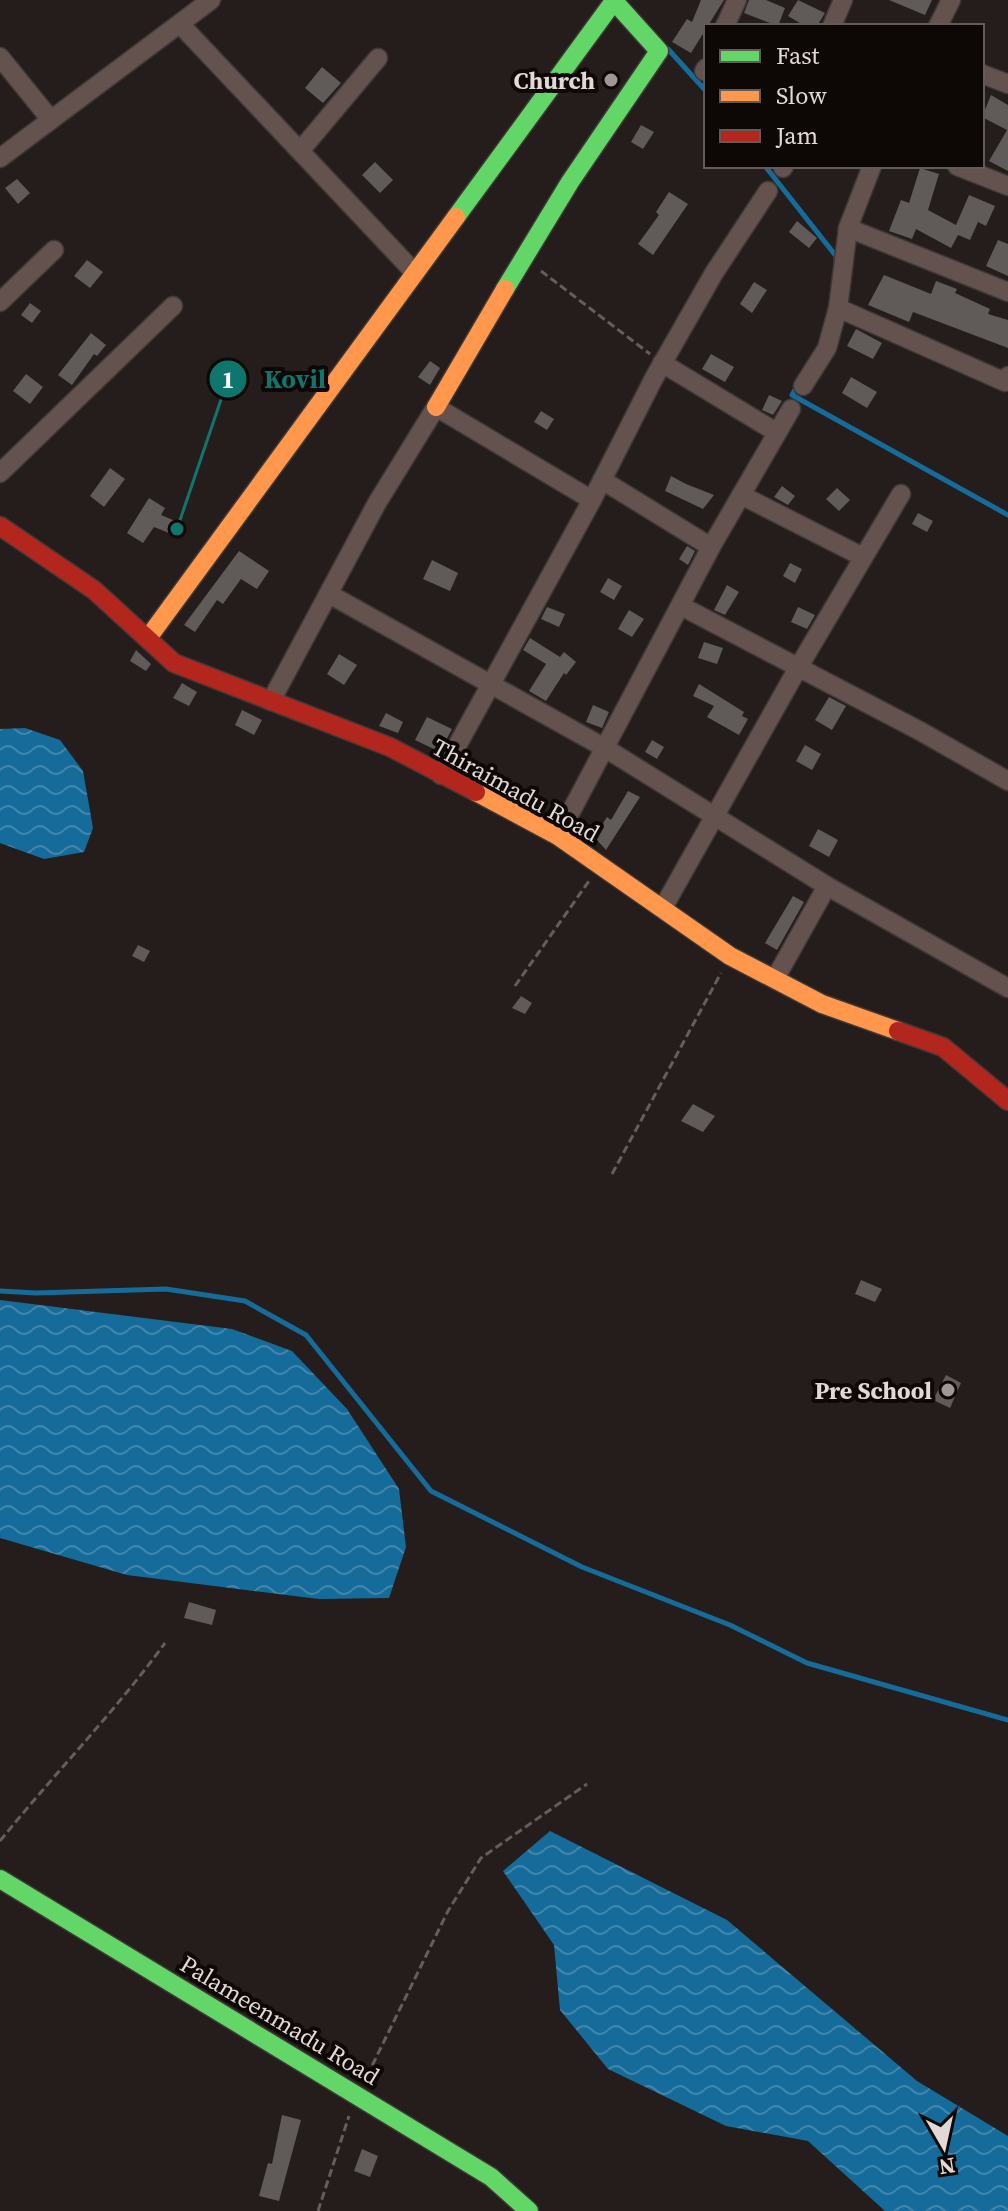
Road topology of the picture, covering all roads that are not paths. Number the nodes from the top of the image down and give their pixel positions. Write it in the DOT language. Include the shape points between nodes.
graph roads {
  1 [pos="211,0"];
  2 [pos="737,0"];
  3 [pos="843,0"];
  4 [pos="951,0"];
  5 [pos="180,24"];
  6 [pos="726,24"];
  7 [pos="833,24"];
  8 [pos="939,24"];
  9 [pos="0,57"];
  10 [pos="378,58"];
  11 [pos="984,75"];
  12 [pos="1008,84"];
  13 [pos="51,120"];
  14 [pos="300,151"];
  15 [pos="0,158"];
  16 [pos="871,168"];
  17 [pos="962,168"];
  18 [pos="1008,186"];
  19 [pos="768,191"];
  20 [pos="848,228"];
  21 [pos="54,250"];
  22 [pos="415,273"];
  23 [pos="1008,292"];
  24 [pos="0,302"];
  25 [pos="173,306"];
  26 [pos="838,308"];
  27 [pos="662,363"];
  28 [pos="1008,376"];
  29 [pos="803,386"];
  30 [pos="436,407"];
  31 [pos="791,409"];
  32 [pos="776,432"];
  33 [pos="0,473"];
  34 [pos="602,480"];
  35 [pos="901,494"];
  36 [pos="741,495"];
  37 [pos="592,500"];
  38 [pos="0,526"];
  39 [pos="711,547"];
  40 [pos="863,557"];
  41 [pos="329,594"];
  42 [pos="681,606"];
  43 [pos="148,638"];
  44 [pos="798,668"];
  45 [pos="493,683"];
  46 [pos="271,701"];
  47 [pos="605,748"];
  48 [pos="441,775"];
  49 [pos="1008,781"];
  50 [pos="717,817"];
  51 [pos="558,836"];
  52 [pos="827,886"];
  53 [pos="664,906"];
  54 [pos="775,979"];
  55 [pos="1008,988"];
  56 [pos="1004,1091"];
  57 [pos="0,1879"];
  58 [pos="529,2211"];
  1 -- 5 [label="street"];
  2 -- 6 [label="street"];
  3 -- 7 [label="street"];
  4 -- 8 [label="street"];
  5 -- 13 [label="street"];
  5 -- 14 [label="street"];
  9 -- 13 [label="street"];
  10 -- 14 [label="street"];
  11 -- 12 [label="street"];
  13 -- 15 [label="street"];
  14 -- 22 [label="street"];
  16 -- 20 [label="street"];
  17 -- 18 [label="street"];
  19 -- 27 [label="street"];
  20 -- 23 [label="street"];
  20 -- 26 [label="street"];
  21 -- 24 [label="street"];
  22 -- 30 [label="street" via="614,1 659,51 600,132"];
  22 -- 43 [label="street"];
  25 -- 33 [label="street"];
  26 -- 28 [label="street" via="1005,382"];
  26 -- 29 [label="street" via="827,348"];
  27 -- 32 [label="street"];
  27 -- 34 [label="street"];
  30 -- 37 [label="street"];
  30 -- 41 [label="street"];
  31 -- 32 [label="street"];
  32 -- 36 [label="street"];
  34 -- 37 [label="street"];
  34 -- 39 [label="street"];
  35 -- 40 [label="street"];
  36 -- 39 [label="street"];
  36 -- 40 [label="street"];
  37 -- 45 [label="street"];
  38 -- 43 [label="street, Thiraimadu Road" via="94,590"];
  39 -- 42 [label="street"];
  40 -- 44 [label="street"];
  41 -- 45 [label="street"];
  41 -- 46 [label="street"];
  42 -- 44 [label="street"];
  42 -- 47 [label="street"];
  43 -- 46 [label="street, Thiraimadu Road" via="174,663"];
  44 -- 49 [label="street"];
  44 -- 50 [label="street"];
  45 -- 47 [label="street"];
  45 -- 48 [label="street"];
  46 -- 48 [label="street, Thiraimadu Road" via="390,747"];
  47 -- 50 [label="street"];
  47 -- 51 [label="street"];
  48 -- 51 [label="street, Thiraimadu Road"];
  50 -- 52 [label="street"];
  50 -- 53 [label="street"];
  51 -- 53 [label="street, Thiraimadu Road"];
  52 -- 54 [label="street"];
  52 -- 55 [label="street"];
  53 -- 54 [label="street, Thiraimadu Road" via="730,956"];
  54 -- 56 [label="street, Thiraimadu Road" via="822,1004 943,1047"];
  57 -- 58 [label="street, Palameenmadu Road" via="491,2177"];
}
